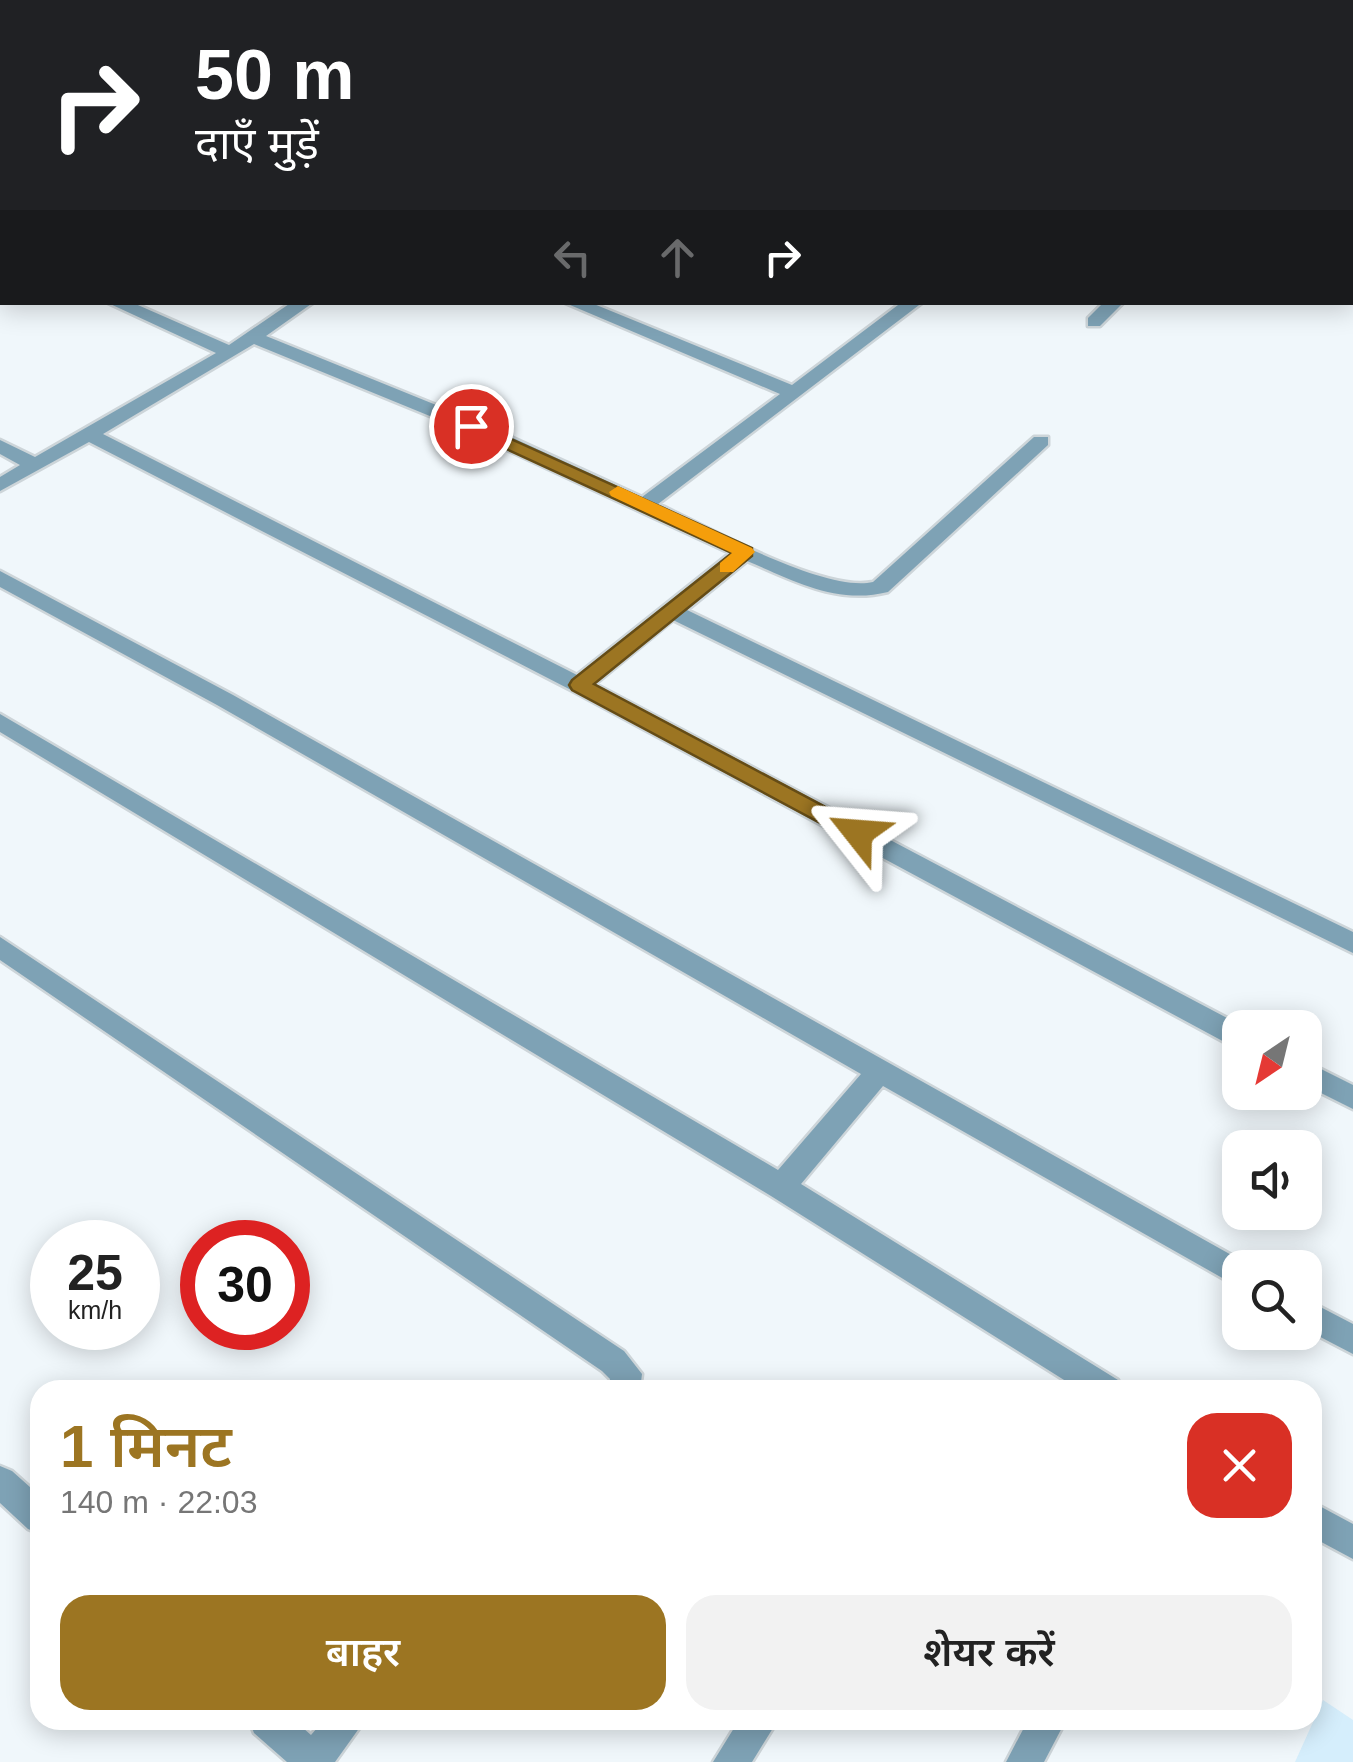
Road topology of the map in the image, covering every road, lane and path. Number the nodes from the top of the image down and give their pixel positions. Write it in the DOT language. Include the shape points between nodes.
graph roads {
  1 [pos="122,305"];
  2 [pos="300,305"];
  3 [pos="579,305"];
  4 [pos="910,305"];
  5 [pos="1112,305"];
  6 [pos="1094,322"];
  7 [pos="250,336"];
  8 [pos="230,352"];
  9 [pos="794,393"];
  10 [pos="89,434"];
  11 [pos="1041,441"];
  12 [pos="0,446"];
  13 [pos="35,465"];
  14 [pos="0,485"];
  15 [pos="646,504"];
  16 [pos="746,552"];
  17 [pos="0,578"];
  18 [pos="672,611"];
  19 [pos="580,685"];
  20 [pos="0,722"];
  21 [pos="1353,942"];
  22 [pos="0,946"];
  23 [pos="1222,1027"];
  24 [pos="882,1070"];
  25 [pos="1322,1081"];
  26 [pos="1353,1098"];
  27 [pos="782,1187"];
  28 [pos="1222,1265"];
  29 [pos="1322,1322"];
  30 [pos="1353,1340"];
  31 [pos="625,1380"];
  32 [pos="1091,1380"];
  33 [pos="0,1482"];
  34 [pos="30,1509"];
  35 [pos="1322,1524"];
  36 [pos="1353,1543"];
  37 [pos="278,1730"];
  38 [pos="339,1730"];
  39 [pos="753,1730"];
  40 [pos="1042,1730"];
  41 [pos="313,1762"];
  42 [pos="731,1762"];
  43 [pos="1024,1762"];
  1 -- 8 [label="street"];
  2 -- 7 [label="street"];
  3 -- 9 [label="street"];
  4 -- 9 [label="street"];
  5 -- 6 [label="street"];
  7 -- 8 [label="street"];
  7 -- 15 [label="street"];
  8 -- 10 [label="street"];
  9 -- 15 [label="street"];
  10 -- 13 [label="street"];
  10 -- 19 [label="street"];
  11 -- 16 [label="street" via="880,587 844,590"];
  12 -- 13 [label="street"];
  13 -- 14 [label="street"];
  15 -- 16 [label="street"];
  16 -- 18 [label="street"];
  17 -- 24 [label="street"];
  18 -- 19 [label="street"];
  18 -- 21 [label="street"];
  19 -- 23 [label="street"];
  20 -- 27 [label="street"];
  22 -- 31 [label="street" via="613,1362"];
  24 -- 27 [label="street"];
  24 -- 28 [label="street"];
  25 -- 26 [label="street"];
  27 -- 32 [label="street"];
  29 -- 30 [label="street"];
  33 -- 34 [label="street"];
  35 -- 36 [label="street"];
  37 -- 41 [label="street"];
  38 -- 41 [label="street"];
  39 -- 42 [label="street"];
  40 -- 43 [label="street"];
}
